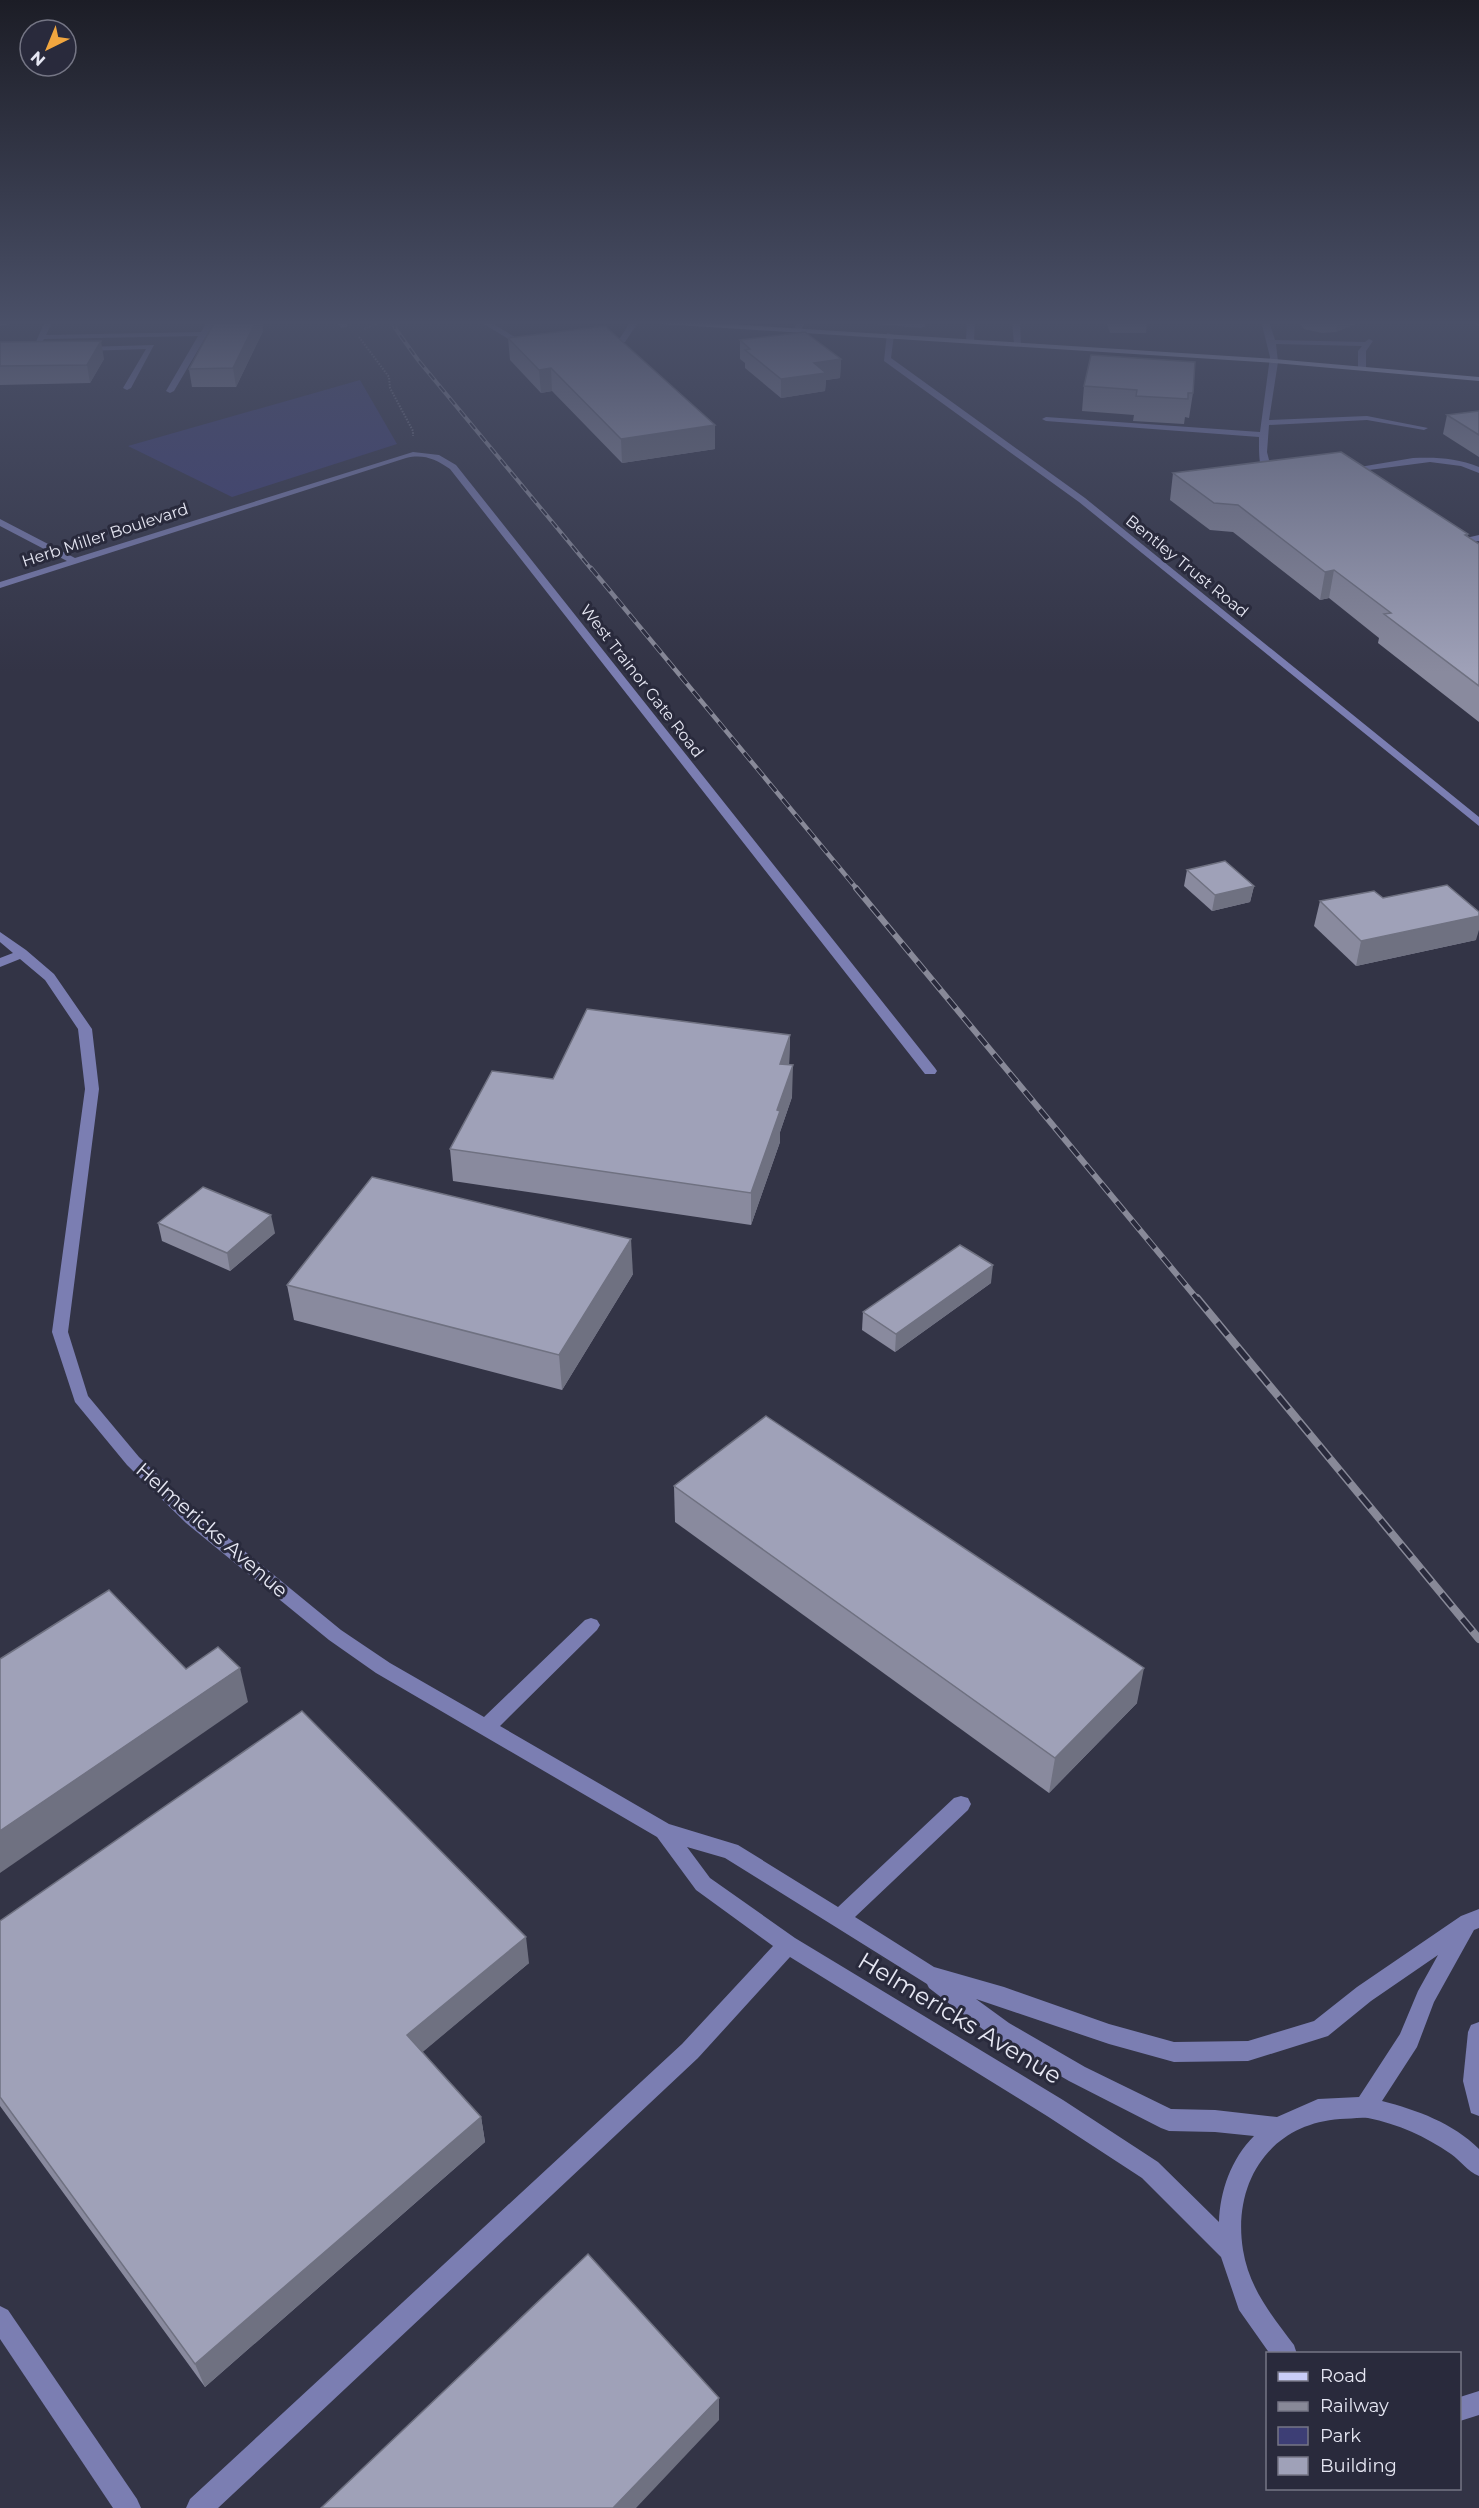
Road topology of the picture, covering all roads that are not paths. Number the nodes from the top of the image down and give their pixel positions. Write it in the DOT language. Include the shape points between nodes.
graph roads {
  1 [pos="996,438"];
  2 [pos="1264,438"];
  3 [pos="425,452"];
  4 [pos="1346,470"];
  5 [pos="1479,470"];
  6 [pos="1270,480"];
  7 [pos="0,522"];
  8 [pos="1479,538"];
  9 [pos="1462,540"];
  10 [pos="74,561"];
  11 [pos="0,585"];
  12 [pos="1479,823"];
  13 [pos="0,936"];
  14 [pos="22,953"];
  15 [pos="0,963"];
  16 [pos="930,1071"];
  17 [pos="591,1625"];
  18 [pos="486,1728"];
  19 [pos="961,1804"];
  20 [pos="664,1831"];
  21 [pos="839,1919"];
  22 [pos="1473,1921"];
  23 [pos="788,1945"];
  24 [pos="928,1975"];
  25 [pos="1479,2032"];
  26 [pos="1479,2105"];
  27 [pos="1365,2108"];
  28 [pos="1277,2128"];
  29 [pos="1479,2165"];
  30 [pos="1231,2250"];
  31 [pos="0,2318"];
  32 [pos="1284,2352"];
  33 [pos="128,2508"];
  34 [pos="199,2508"];
  1 -- 12 [label="street, Bentley Trust Road" via="1082,500"];
  2 -- 6 [label="street"];
  3 -- 10 [label="street, Herb Miller Boulevard"];
  3 -- 16 [label="street, West Trainor Gate Road" via="453,467"];
  4 -- 5 [label="street" via="1431,459 1467,459"];
  7 -- 10 [label="street"];
  8 -- 9 [label="street"];
  10 -- 11 [label="street, Herb Miller Boulevard"];
  13 -- 14 [label="street, Helmericks Avenue"];
  14 -- 15 [label="street"];
  14 -- 18 [label="street, Helmericks Avenue" via="50,977 85,1029 92,1089 60,1332 81,1398 133,1461 192,1518 268,1581 383,1668"];
  17 -- 18 [label="street"];
  18 -- 20 [label="street, Helmericks Avenue"];
  19 -- 21 [label="street"];
  20 -- 21 [label="street, Helmericks Avenue" via="731,1851"];
  20 -- 23 [label="street, Helmericks Avenue" via="703,1884"];
  21 -- 24 [label="street, Helmericks Avenue"];
  22 -- 24 [label="street, Helmericks Avenue" via="1364,1994 1320,2029 1248,2051 1174,2052"];
  22 -- 27 [label="street, Helmericks Avenue" via="1425,1998 1409,2040"];
  23 -- 30 [label="street, Helmericks Avenue" via="1150,2170"];
  23 -- 34 [label="street" via="690,2050"];
  24 -- 28 [label="street, Helmericks Avenue" via="1001,2030 1169,2120"];
  25 -- 26 [label="street" via="1474,2081"];
  27 -- 28 [label="street" via="1318,2110"];
  27 -- 29 [label="street" via="1414,2120 1461,2147"];
  28 -- 30 [label="street" via="1247,2159 1231,2201"];
  30 -- 32 [label="street" via="1247,2302"];
  31 -- 33 [label="street"];
}
